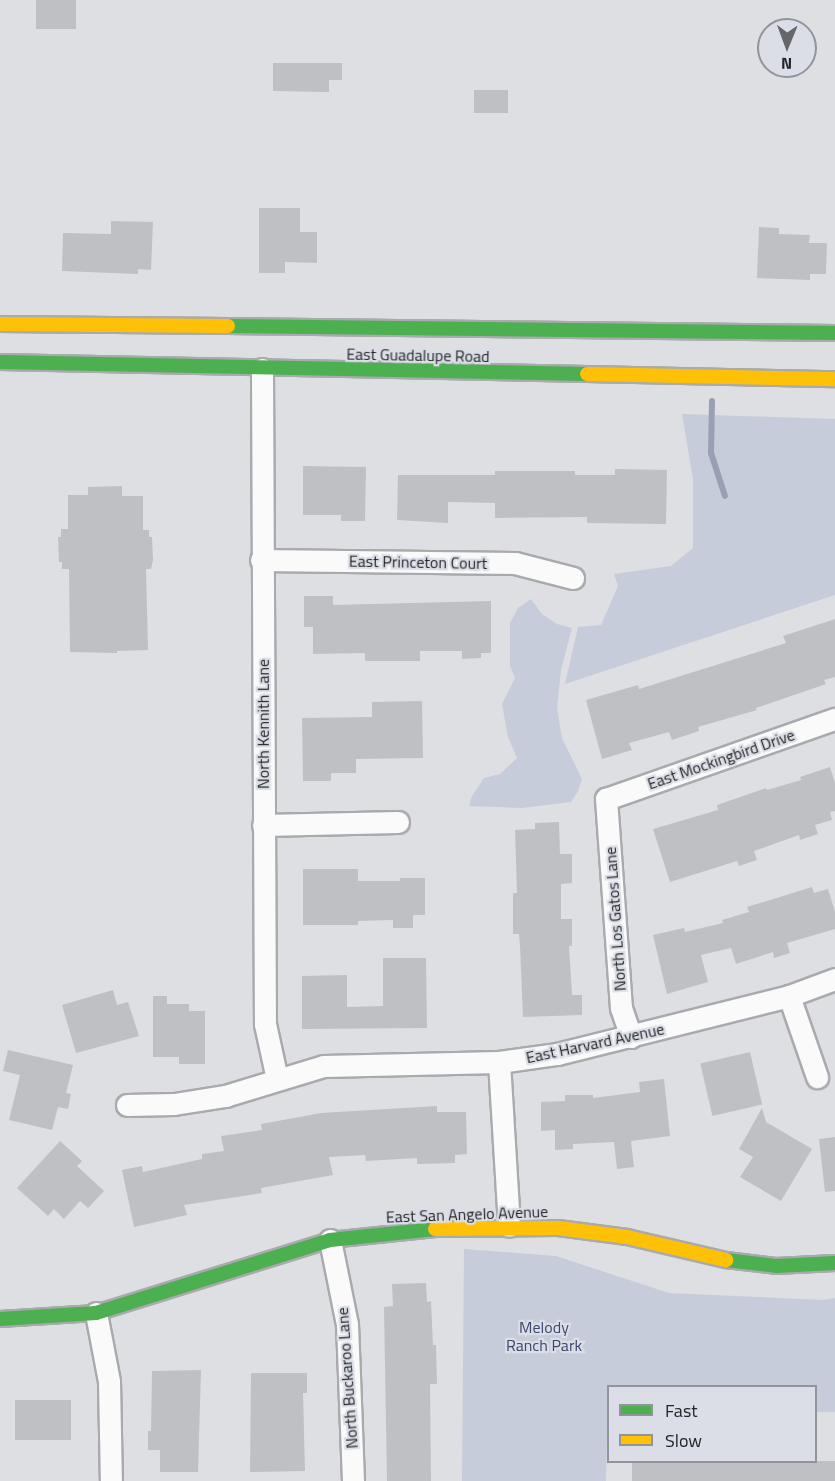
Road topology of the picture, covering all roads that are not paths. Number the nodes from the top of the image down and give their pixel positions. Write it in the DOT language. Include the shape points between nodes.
graph roads {
  1 [pos="0,324"];
  2 [pos="835,333"];
  3 [pos="0,362"];
  4 [pos="262,369"];
  5 [pos="835,379"];
  6 [pos="261,560"];
  7 [pos="573,578"];
  8 [pos="835,719"];
  9 [pos="606,799"];
  10 [pos="398,822"];
  11 [pos="263,825"];
  12 [pos="835,979"];
  13 [pos="789,996"];
  14 [pos="632,1037"];
  15 [pos="499,1062"];
  16 [pos="817,1077"];
  17 [pos="277,1078"];
  18 [pos="127,1105"];
  19 [pos="508,1226"];
  20 [pos="330,1240"];
  21 [pos="835,1263"];
  22 [pos="96,1313"];
  23 [pos="0,1319"];
  24 [pos="111,1481"];
  25 [pos="353,1481"];
  1 -- 2 [label="street, East Guadalupe Road"];
  3 -- 4 [label="street, East Guadalupe Road"];
  4 -- 5 [label="street, East Guadalupe Road"];
  4 -- 6 [label="street, North Kennith Lane"];
  6 -- 7 [label="street, East Princeton Court" via="515,564"];
  6 -- 11 [label="street, North Kennith Lane"];
  8 -- 9 [label="street, East Mockingbird Drive"];
  9 -- 14 [label="street, North Los Gatos Lane" via="621,1008"];
  10 -- 11 [label="street"];
  11 -- 17 [label="street, North Kennith Lane" via="266,1024"];
  12 -- 13 [label="street, East Harvard Avenue"];
  13 -- 14 [label="street, East Harvard Avenue"];
  13 -- 16 [label="street"];
  14 -- 15 [label="street, East Harvard Avenue"];
  15 -- 17 [label="street, East Harvard Avenue" via="324,1066"];
  15 -- 19 [label="street"];
  17 -- 18 [label="street, East Harvard Avenue" via="225,1096 174,1104"];
  19 -- 20 [label="street, East San Angelo Avenue" via="398,1231"];
  19 -- 21 [label="street, East San Angelo Avenue" via="596,1231 736,1262 776,1266"];
  20 -- 22 [label="street, East San Angelo Avenue"];
  20 -- 25 [label="street, North Buckaroo Lane" via="347,1324"];
  22 -- 23 [label="street, East San Angelo Avenue"];
  22 -- 24 [label="street" via="109,1381"];
}
